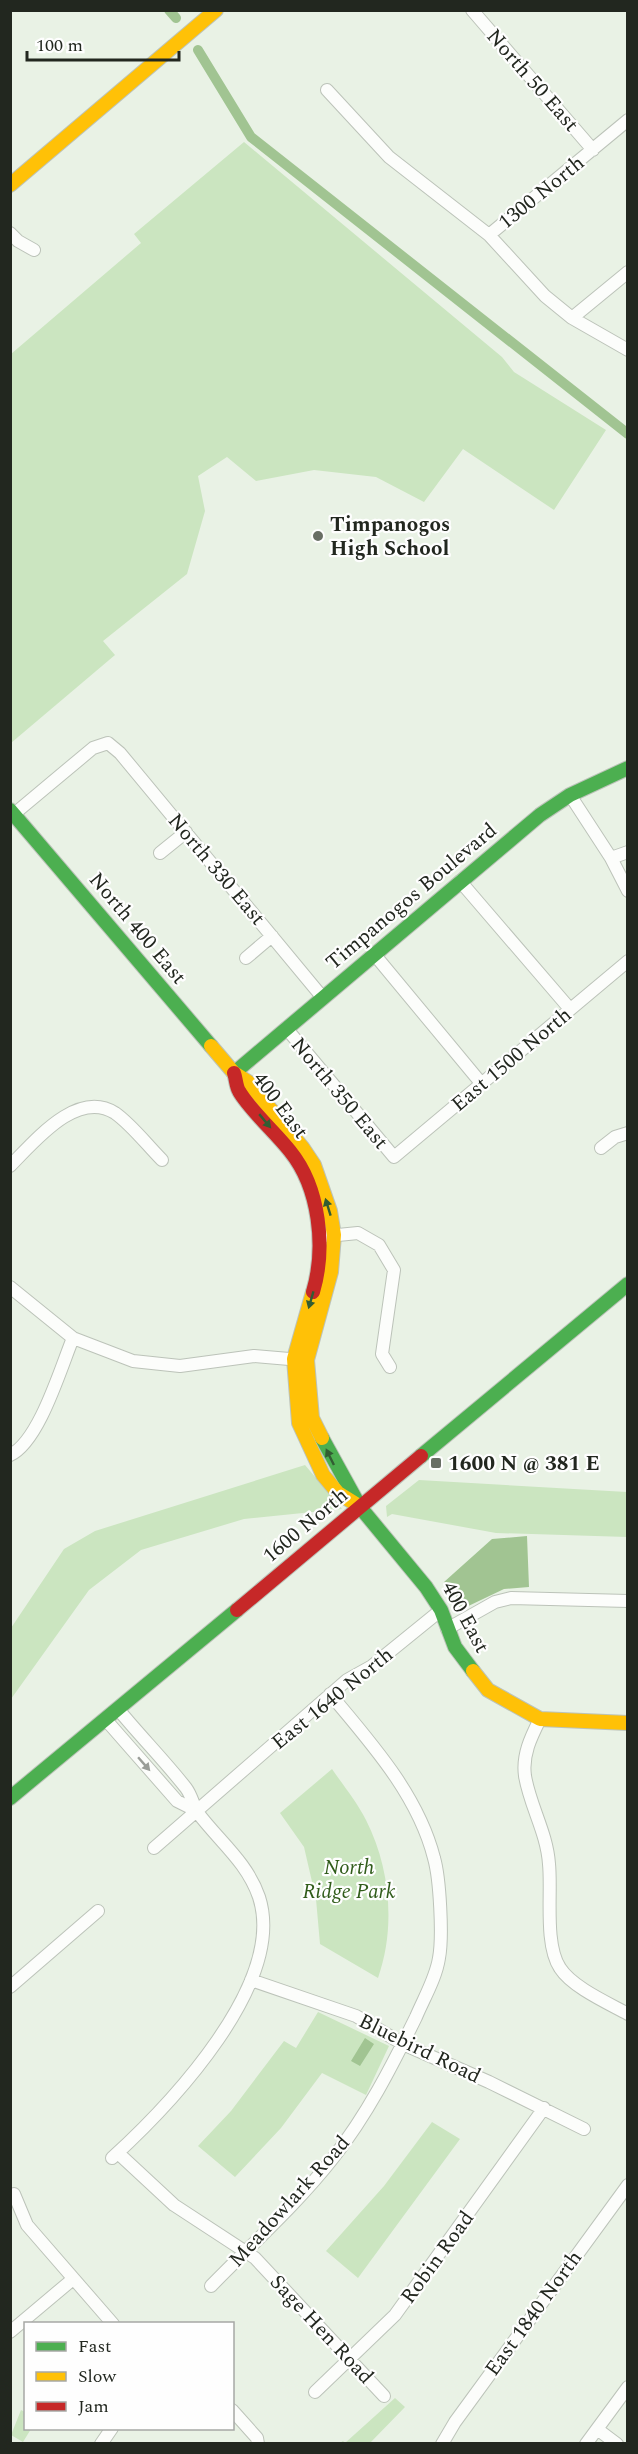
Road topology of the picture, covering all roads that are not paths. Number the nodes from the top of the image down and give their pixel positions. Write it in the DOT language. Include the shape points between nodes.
graph roads {
  1 [pos="216,10"];
  2 [pos="472,10"];
  3 [pos="327,90"];
  4 [pos="627,120"];
  5 [pos="593,150"];
  6 [pos="10,184"];
  7 [pos="10,233"];
  8 [pos="489,235"];
  9 [pos="34,250"];
  10 [pos="627,272"];
  11 [pos="572,318"];
  12 [pos="627,350"];
  13 [pos="627,768"];
  14 [pos="570,795"];
  15 [pos="12,812"];
  16 [pos="186,832"];
  17 [pos="627,852"];
  18 [pos="160,853"];
  19 [pos="611,858"];
  20 [pos="460,881"];
  21 [pos="627,891"];
  22 [pos="272,936"];
  23 [pos="374,954"];
  24 [pos="246,958"];
  25 [pos="627,962"];
  26 [pos="323,998"];
  27 [pos="570,1010"];
  28 [pos="286,1028"];
  29 [pos="234,1073"];
  30 [pos="482,1083"];
  31 [pos="627,1133"];
  32 [pos="601,1148"];
  33 [pos="394,1157"];
  34 [pos="162,1160"];
  35 [pos="10,1166"];
  36 [pos="328,1236"];
  37 [pos="627,1284"];
  38 [pos="10,1287"];
  39 [pos="73,1338"];
  40 [pos="301,1360"];
  41 [pos="390,1367"];
  42 [pos="10,1455"];
  43 [pos="360,1507"];
  44 [pos="627,1601"];
  45 [pos="441,1610"];
  46 [pos="447,1629"];
  47 [pos="330,1694"];
  48 [pos="118,1709"];
  49 [pos="540,1719"];
  50 [pos="106,1720"];
  51 [pos="627,1723"];
  52 [pos="10,1798"];
  53 [pos="197,1811"];
  54 [pos="154,1848"];
  55 [pos="98,1911"];
  56 [pos="13,1980"];
  57 [pos="251,1980"];
  58 [pos="627,2014"];
  59 [pos="403,2044"];
  60 [pos="544,2108"];
  61 [pos="584,2129"];
  62 [pos="627,2185"];
  63 [pos="14,2194"];
  64 [pos="245,2250"];
  65 [pos="73,2278"];
  66 [pos="211,2286"];
  67 [pos="111,2322"];
  68 [pos="10,2332"];
  69 [pos="350,2361"];
  70 [pos="627,2388"];
  71 [pos="315,2392"];
  72 [pos="384,2396"];
  73 [pos="234,2412"];
  74 [pos="597,2429"];
  75 [pos="111,2430"];
  76 [pos="259,2443"];
  77 [pos="101,2444"];
  78 [pos="442,2444"];
  79 [pos="586,2444"];
  80 [pos="617,2444"];
  1 -- 6 [label="street"];
  2 -- 5 [label="street, North 50 East"];
  3 -- 8 [label="street" via="389,157"];
  4 -- 5 [label="street, 1300 North"];
  5 -- 8 [label="street, 1300 North"];
  7 -- 9 [label="street"];
  8 -- 11 [label="street" via="525,277"];
  10 -- 11 [label="street"];
  11 -- 12 [label="street"];
  13 -- 14 [label="street, Timpanogos Boulevard"];
  14 -- 19 [label="street"];
  14 -- 20 [label="street, Timpanogos Boulevard"];
  15 -- 16 [label="street, North 330 East" via="93,748 108,743"];
  15 -- 29 [label="street, North 400 East"];
  16 -- 18 [label="street"];
  16 -- 22 [label="street, North 330 East"];
  17 -- 19 [label="street"];
  19 -- 21 [label="street"];
  20 -- 23 [label="street, Timpanogos Boulevard"];
  20 -- 27 [label="street"];
  22 -- 24 [label="street"];
  22 -- 26 [label="street, North 330 East"];
  23 -- 26 [label="street, Timpanogos Boulevard"];
  23 -- 30 [label="street"];
  25 -- 27 [label="street, East 1500 North"];
  26 -- 28 [label="street, Timpanogos Boulevard"];
  27 -- 30 [label="street, East 1500 North"];
  28 -- 29 [label="street, Timpanogos Boulevard"];
  28 -- 33 [label="street, North 350 East"];
  29 -- 36 [label="street, 400 East" via="248,1082 314,1165 330,1211"];
  30 -- 33 [label="street, East 1500 North"];
  31 -- 32 [label="street"];
  34 -- 35 [label="street" via="116,1114 90,1106 75,1111 38,1138"];
  36 -- 40 [label="street, 400 East" via="331,1272"];
  36 -- 41 [label="street" via="358,1233 379,1245 394,1270 382,1354"];
  37 -- 43 [label="street, 1600 North"];
  38 -- 39 [label="street"];
  39 -- 40 [label="street" via="133,1361 158,1365 254,1356"];
  39 -- 42 [label="street" via="32,1434 19,1451"];
  40 -- 43 [label="street, 400 East" via="312,1419"];
  43 -- 45 [label="street, 400 East"];
  43 -- 48 [label="street, 1600 North"];
  44 -- 46 [label="street" via="511,1598 495,1602"];
  45 -- 46 [label="street, 400 East"];
  45 -- 47 [label="street, East 1640 North" via="372,1666"];
  46 -- 49 [label="street, 400 East" via="464,1662 488,1689"];
  47 -- 53 [label="street, East 1640 North"];
  47 -- 59 [label="street, Meadowlark Road" via="373,1746 405,1794 435,1859 440,1955"];
  48 -- 50 [label="street, 1600 North"];
  48 -- 53 [label="street" via="186,1788"];
  49 -- 51 [label="street, 400 East"];
  49 -- 58 [label="street" via="526,1749 525,1775 549,1862 552,1944 560,1968 586,1990"];
  50 -- 52 [label="street, 1600 North"];
  50 -- 53 [label="street, one-way" via="177,1801"];
  53 -- 54 [label="street, East 1640 North"];
  53 -- 57 [label="street" via="244,1867 259,1897 263,1941"];
  55 -- 56 [label="street"];
  57 -- 59 [label="street, Bluebird Road" via="356,2016"];
  57 -- 64 [label="street, Sage Hen Road" via="239,2006 200,2064 115,2155 174,2205"];
  59 -- 60 [label="street, Bluebird Road"];
  59 -- 64 [label="street, Meadowlark Road" via="352,2133 306,2188"];
  60 -- 61 [label="street, Bluebird Road"];
  60 -- 69 [label="street, Robin Road" via="395,2315"];
  62 -- 78 [label="street, East 1840 North"];
  63 -- 65 [label="street" via="27,2225"];
  64 -- 66 [label="street, Meadowlark Road"];
  64 -- 69 [label="street, Sage Hen Road" via="310,2314"];
  65 -- 67 [label="street"];
  65 -- 68 [label="street"];
  69 -- 71 [label="street, Robin Road"];
  69 -- 72 [label="street, Sage Hen Road"];
  70 -- 74 [label="street"];
  73 -- 76 [label="street"];
  74 -- 79 [label="street"];
  74 -- 80 [label="street"];
  75 -- 77 [label="street"];
}
